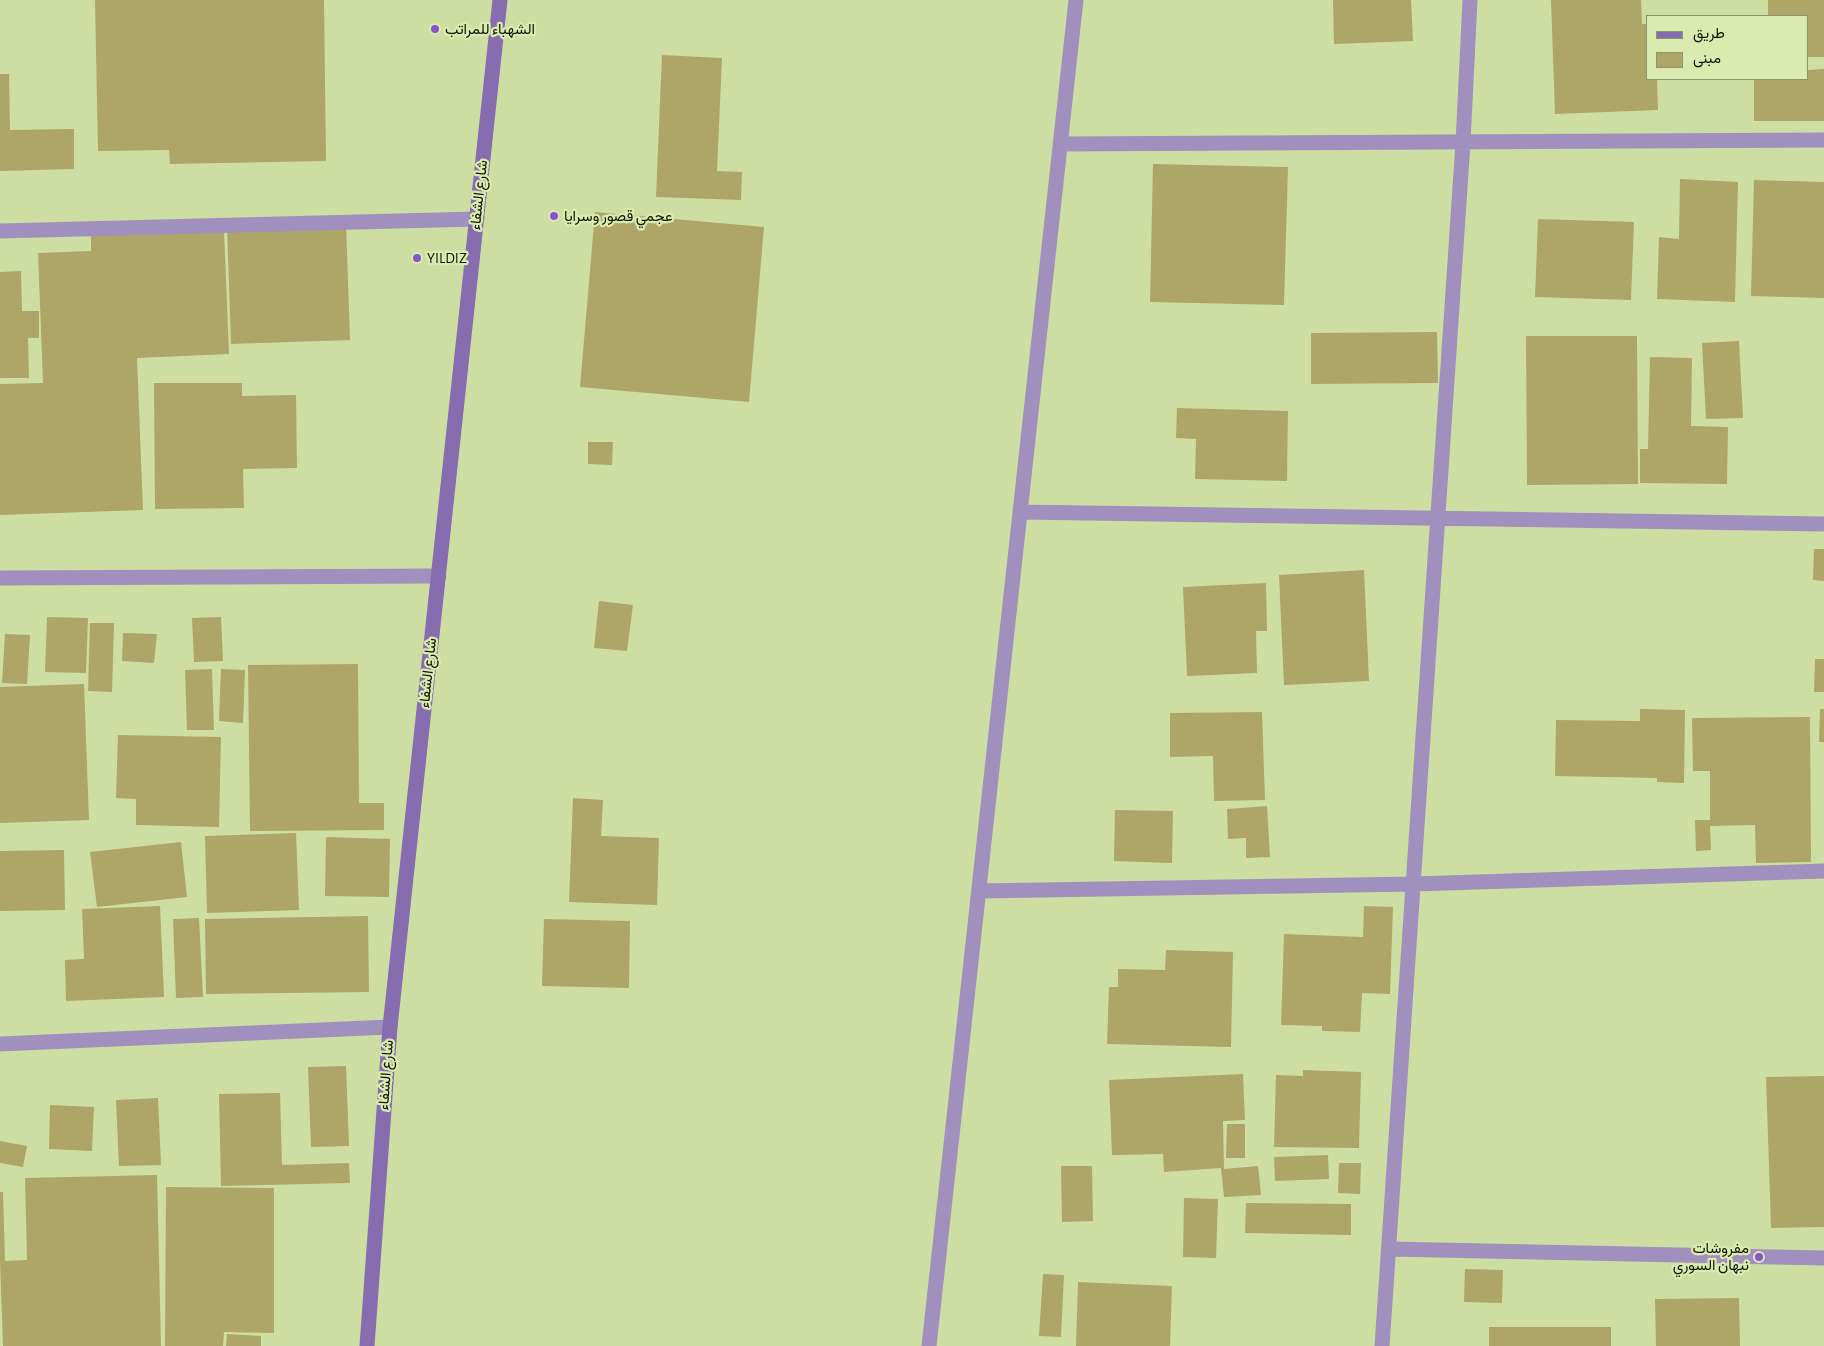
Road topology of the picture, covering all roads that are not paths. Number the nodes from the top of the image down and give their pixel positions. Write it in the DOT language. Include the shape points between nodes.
graph roads {
  1 [pos="500,0"];
  2 [pos="1076,0"];
  3 [pos="1470,0"];
  4 [pos="1824,140"];
  5 [pos="1463,142"];
  6 [pos="1060,144"];
  7 [pos="477,219"];
  8 [pos="0,231"];
  9 [pos="1020,512"];
  10 [pos="1438,518"];
  11 [pos="1824,524"];
  12 [pos="439,576"];
  13 [pos="0,578"];
  14 [pos="1824,871"];
  15 [pos="1414,884"];
  16 [pos="979,891"];
  17 [pos="390,1027"];
  18 [pos="0,1044"];
  19 [pos="1389,1249"];
  20 [pos="1824,1258"];
  21 [pos="367,1346"];
  22 [pos="929,1346"];
  23 [pos="1382,1346"];
  1 -- 7 [label="street, شارع الشفاء"];
  2 -- 6 [label="street"];
  3 -- 5 [label="street"];
  4 -- 5 [label="street"];
  5 -- 6 [label="street"];
  5 -- 10 [label="street"];
  6 -- 9 [label="street"];
  7 -- 8 [label="street"];
  7 -- 12 [label="street, شارع الشفاء"];
  9 -- 10 [label="street"];
  9 -- 16 [label="street"];
  10 -- 11 [label="street"];
  10 -- 15 [label="street"];
  12 -- 13 [label="street"];
  12 -- 17 [label="street, شارع الشفاء"];
  14 -- 15 [label="street"];
  15 -- 16 [label="street"];
  15 -- 19 [label="street"];
  16 -- 22 [label="street"];
  17 -- 18 [label="street"];
  17 -- 21 [label="street, شارع الشفاء"];
  19 -- 20 [label="street"];
  19 -- 23 [label="street"];
}
